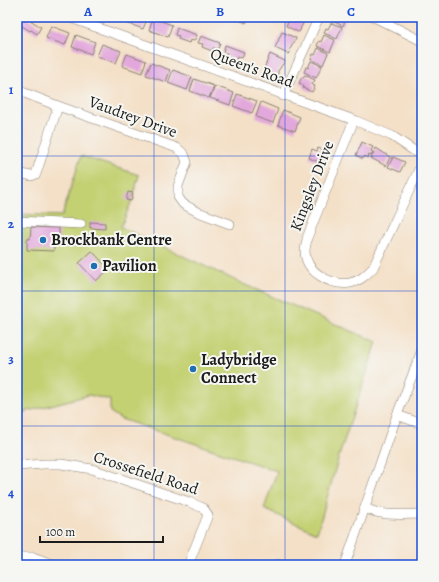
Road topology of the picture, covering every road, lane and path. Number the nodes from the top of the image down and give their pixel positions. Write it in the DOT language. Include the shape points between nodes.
graph roads {
  1 [pos="68,17"];
  2 [pos="319,17"];
  3 [pos="374,17"];
  4 [pos="422,41"];
  5 [pos="17,90"];
  6 [pos="283,96"];
  7 [pos="58,106"];
  8 [pos="354,120"];
  9 [pos="422,156"];
  10 [pos="422,163"];
  11 [pos="19,173"];
  12 [pos="17,221"];
  13 [pos="81,224"];
  14 [pos="230,224"];
  15 [pos="422,350"];
  16 [pos="397,415"];
  17 [pos="422,424"];
  18 [pos="17,466"];
  19 [pos="365,508"];
  20 [pos="422,514"];
  21 [pos="17,557"];
  22 [pos="55,565"];
  23 [pos="188,565"];
  24 [pos="346,565"];
  1 -- 6 [label="street, Queen's Road"];
  2 -- 6 [label="street"];
  3 -- 4 [label="street"];
  5 -- 7 [label="street, Vaudrey Drive"];
  6 -- 8 [label="street, Queen's Road"];
  7 -- 11 [label="street" via="36,174 31,176"];
  7 -- 14 [label="street, Vaudrey Drive" via="177,148 184,154 187,162 178,186 178,197 183,204 198,212"];
  8 -- 9 [label="street, Queen's Road" via="392,136"];
  8 -- 10 [label="street, Kingsley Drive" via="307,238 305,252 308,264 326,280 339,284 351,283 363,278 373,268"];
  12 -- 13 [label="street"];
  15 -- 16 [label="street"];
  16 -- 17 [label="street"];
  16 -- 19 [label="street"];
  18 -- 23 [label="street, Crossefield Road" via="44,464 92,469 203,508 208,515"];
  19 -- 20 [label="street" via="384,514"];
  19 -- 24 [label="street"];
  21 -- 22 [label="street" via="32,558"];
}
